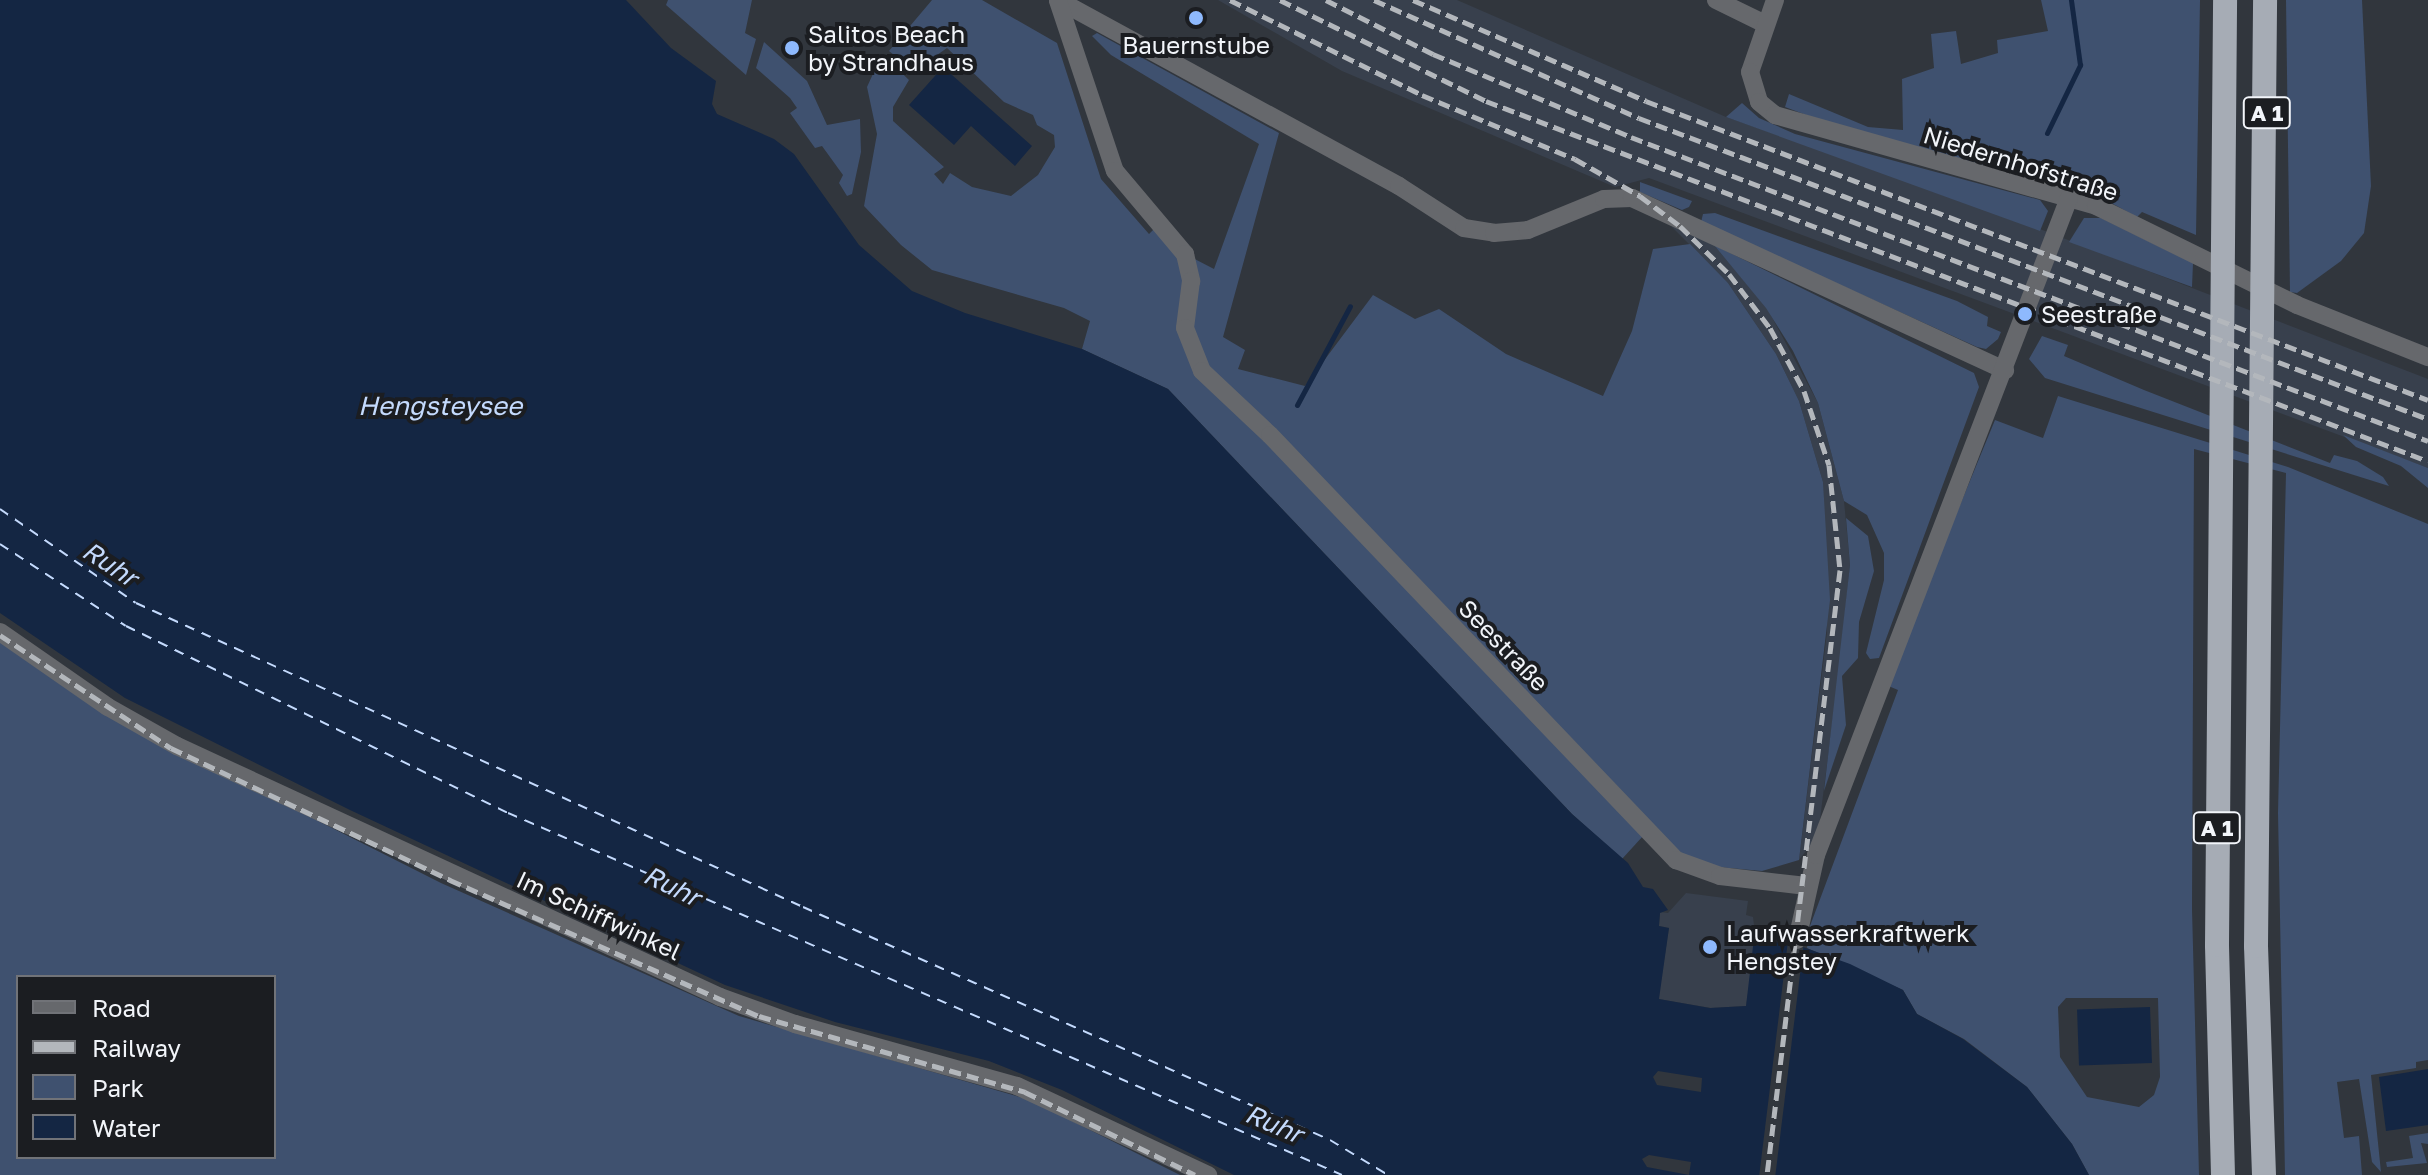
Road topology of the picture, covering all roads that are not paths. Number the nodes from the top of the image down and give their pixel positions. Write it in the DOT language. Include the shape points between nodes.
graph roads {
  1 [pos="1058,0"];
  2 [pos="1716,0"];
  3 [pos="1775,0"];
  4 [pos="2225,0"];
  5 [pos="2265,0"];
  6 [pos="1765,24"];
  7 [pos="2069,198"];
  8 [pos="2428,357"];
  9 [pos="2005,370"];
  10 [pos="0,632"];
  11 [pos="1806,886"];
  12 [pos="1797,940"];
  13 [pos="1208,1175"];
  14 [pos="2223,1175"];
  15 [pos="2264,1175"];
  1 -- 9 [label="street, Seestraße" via="1399,186 1464,228 1494,233 1528,230 1604,199 1632,198"];
  1 -- 11 [label="street, Seestraße" via="1115,171 1185,254 1191,281 1185,328 1202,371 1270,435 1676,860 1720,876"];
  2 -- 6 [label="street"];
  3 -- 6 [label="street"];
  4 -- 14 [label="highway, A 1" via="2217,945"];
  5 -- 15 [label="highway, A 1" via="2256,946"];
  6 -- 7 [label="street, Niedernhofstraße" via="1751,86 1759,102 1775,115"];
  7 -- 8 [label="street, Niedernhofstraße" via="2120,217 2297,305"];
  7 -- 9 [label="street"];
  9 -- 11 [label="street"];
  10 -- 13 [label="street, Im Schiffwinkel" via="108,707 177,746 720,997 795,1024 1017,1086"];
  11 -- 12 [label="street"];
}
